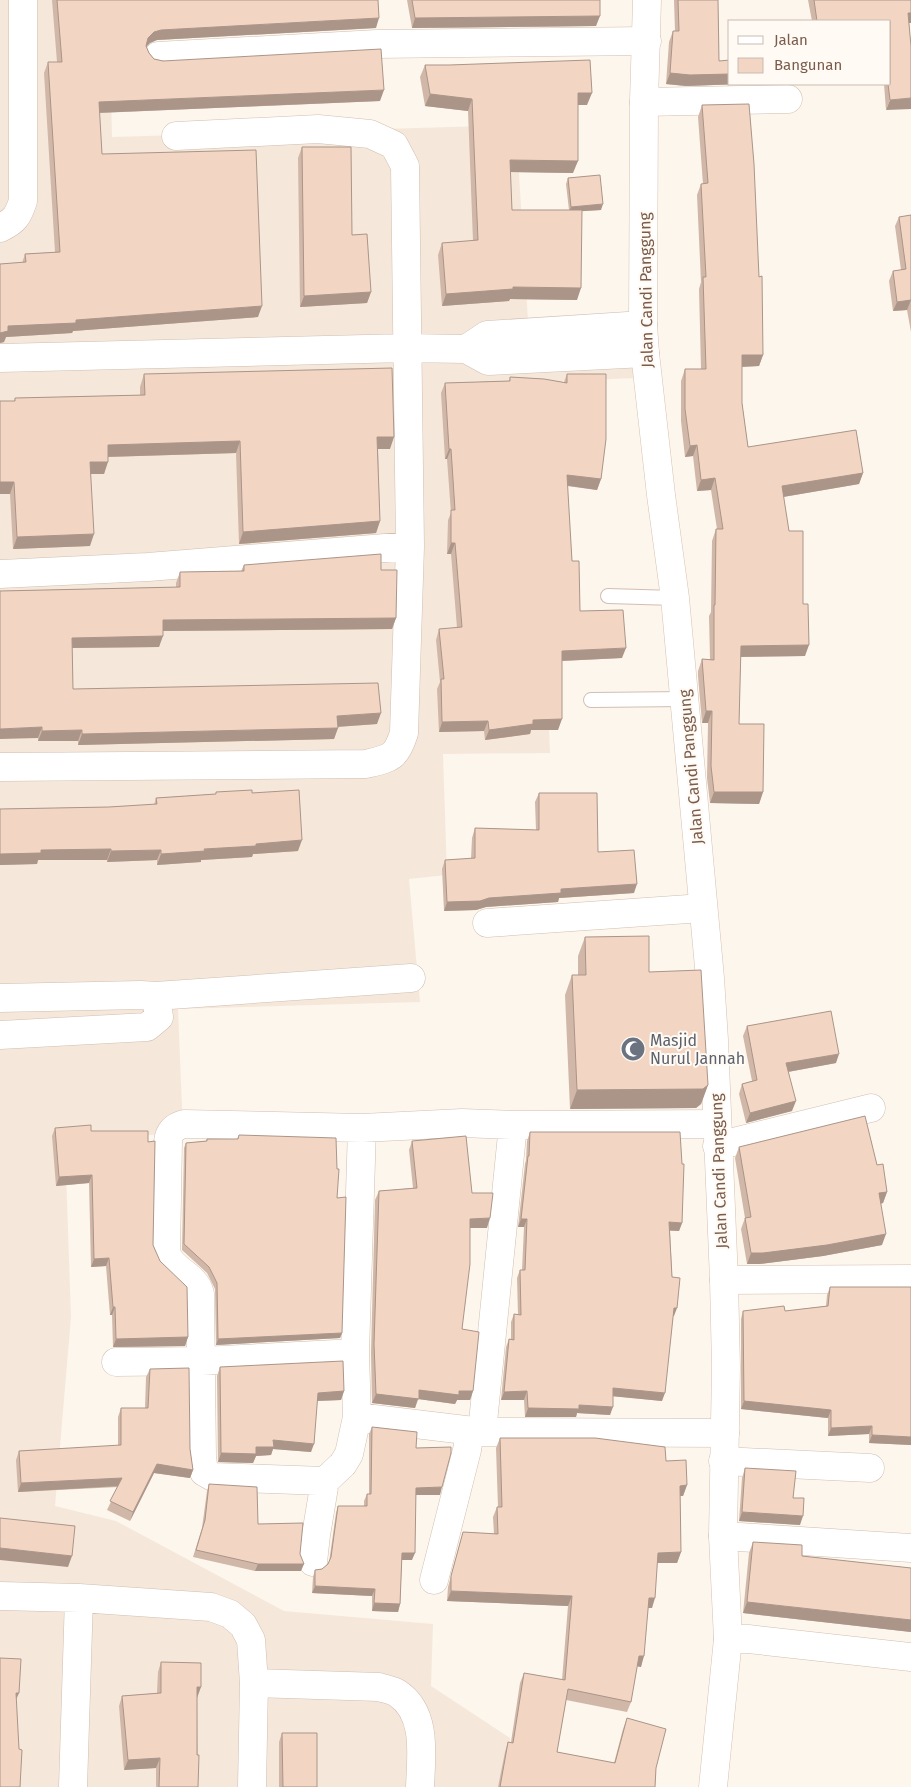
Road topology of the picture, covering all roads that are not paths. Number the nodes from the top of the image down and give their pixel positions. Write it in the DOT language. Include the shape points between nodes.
graph roads {
  1 [pos="23,0"];
  2 [pos="647,0"];
  3 [pos="647,41"];
  4 [pos="158,56"];
  5 [pos="788,99"];
  6 [pos="644,102"];
  7 [pos="176,136"];
  8 [pos="0,228"];
  9 [pos="643,325"];
  10 [pos="406,348"];
  11 [pos="466,349"];
  12 [pos="645,353"];
  13 [pos="0,358"];
  14 [pos="410,546"];
  15 [pos="0,574"];
  16 [pos="608,596"];
  17 [pos="675,598"];
  18 [pos="685,699"];
  19 [pos="591,700"];
  20 [pos="0,767"];
  21 [pos="702,908"];
  22 [pos="487,923"];
  23 [pos="410,978"];
  24 [pos="156,996"];
  25 [pos="0,998"];
  26 [pos="0,1035"];
  27 [pos="871,1108"];
  28 [pos="512,1124"];
  29 [pos="362,1128"];
  30 [pos="717,1135"];
  31 [pos="911,1279"];
  32 [pos="724,1280"];
  33 [pos="355,1354"];
  34 [pos="202,1361"];
  35 [pos="116,1362"];
  36 [pos="357,1417"];
  37 [pos="476,1431"];
  38 [pos="725,1433"];
  39 [pos="724,1461"];
  40 [pos="870,1468"];
  41 [pos="325,1481"];
  42 [pos="723,1536"];
  43 [pos="911,1548"];
  44 [pos="313,1562"];
  45 [pos="434,1580"];
  46 [pos="0,1596"];
  47 [pos="79,1598"];
  48 [pos="728,1639"];
  49 [pos="911,1657"];
  50 [pos="254,1684"];
  51 [pos="73,1787"];
  52 [pos="252,1787"];
  53 [pos="420,1787"];
  54 [pos="713,1787"];
  1 -- 8 [label="street" via="23,201 18,216"];
  2 -- 3 [label="street, Jalan Candi Panggung"];
  3 -- 4 [label="street" via="377,44"];
  3 -- 6 [label="street, Jalan Candi Panggung"];
  5 -- 6 [label="street"];
  6 -- 9 [label="street, Jalan Candi Panggung"];
  7 -- 10 [label="street" via="318,129 370,134 394,144 405,166"];
  9 -- 11 [label="street" via="487,335"];
  9 -- 12 [label="street, Jalan Candi Panggung"];
  10 -- 11 [label="street"];
  10 -- 13 [label="street"];
  10 -- 14 [label="street"];
  11 -- 12 [label="street" via="488,361"];
  12 -- 17 [label="street, Jalan Candi Panggung"];
  14 -- 15 [label="street" via="148,567"];
  14 -- 20 [label="street" via="404,733 399,750 387,759 366,764"];
  16 -- 17 [label="lane"];
  17 -- 18 [label="street, Jalan Candi Panggung"];
  18 -- 19 [label="lane"];
  18 -- 21 [label="street, Jalan Candi Panggung"];
  21 -- 22 [label="street"];
  21 -- 30 [label="street, Jalan Candi Panggung" via="714,1040"];
  23 -- 24 [label="street"];
  24 -- 25 [label="street"];
  24 -- 26 [label="street" via="159,1018 147,1027"];
  27 -- 30 [label="street"];
  28 -- 29 [label="street"];
  28 -- 30 [label="street"];
  28 -- 37 [label="street"];
  29 -- 33 [label="street"];
  29 -- 34 [label="street" via="184,1124 169,1133 166,1253 199,1290"];
  30 -- 32 [label="street, Jalan Candi Panggung"];
  31 -- 32 [label="street"];
  32 -- 38 [label="street, Jalan Candi Panggung"];
  33 -- 34 [label="street"];
  33 -- 36 [label="street"];
  34 -- 35 [label="street"];
  34 -- 41 [label="street" via="202,1457 205,1474 213,1477"];
  36 -- 37 [label="street"];
  36 -- 41 [label="street" via="349,1454"];
  37 -- 38 [label="street"];
  37 -- 45 [label="street" via="467,1450"];
  38 -- 39 [label="street, Jalan Candi Panggung"];
  39 -- 40 [label="street"];
  39 -- 42 [label="street, Jalan Candi Panggung"];
  41 -- 44 [label="street"];
  42 -- 43 [label="street"];
  42 -- 48 [label="street, Jalan Candi Panggung"];
  46 -- 47 [label="street"];
  47 -- 50 [label="street" via="211,1607 230,1614 243,1625 251,1640"];
  47 -- 51 [label="street"];
  48 -- 49 [label="street" via="748,1638"];
  48 -- 54 [label="street, Jalan Candi Panggung"];
  50 -- 52 [label="street"];
  50 -- 53 [label="street" via="379,1687 397,1693 410,1706 419,1725"];
}
